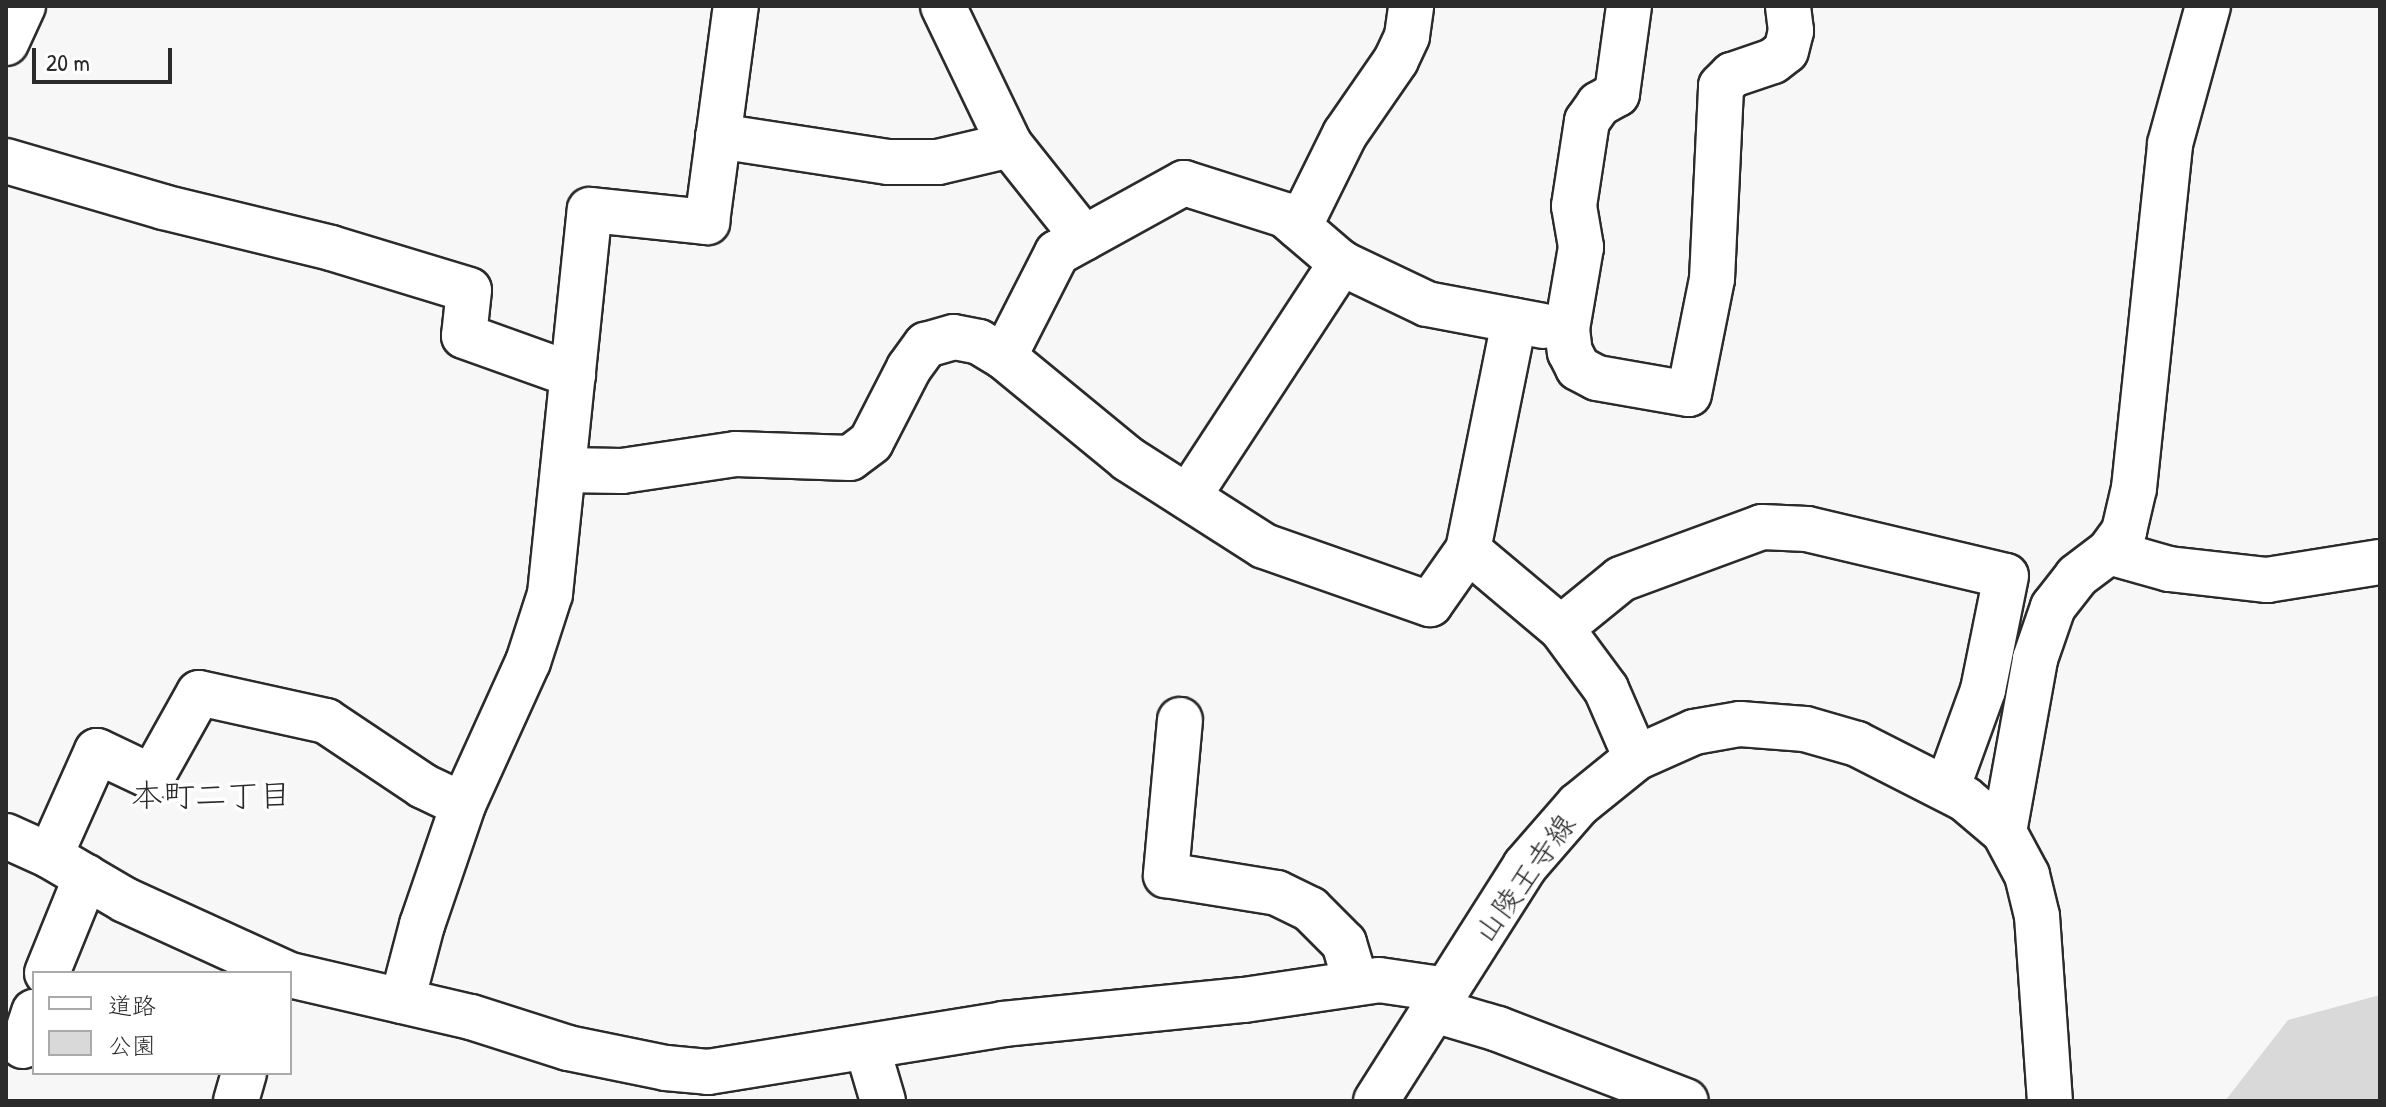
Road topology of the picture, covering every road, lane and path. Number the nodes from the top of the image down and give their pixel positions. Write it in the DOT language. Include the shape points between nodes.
graph roads {
  1 [pos="23,6"];
  2 [pos="736,6"];
  3 [pos="943,6"];
  4 [pos="1411,6"];
  5 [pos="1629,6"];
  6 [pos="1788,6"];
  7 [pos="2208,6"];
  8 [pos="6,43"];
  9 [pos="718,136"];
  10 [pos="1010,145"];
  11 [pos="6,161"];
  12 [pos="1299,227"];
  13 [pos="1084,238"];
  14 [pos="1341,263"];
  15 [pos="1514,321"];
  16 [pos="1567,329"];
  17 [pos="1004,357"];
  18 [pos="573,375"];
  19 [pos="563,470"];
  20 [pos="1188,497"];
  21 [pos="1468,550"];
  22 [pos="2109,552"];
  23 [pos="2380,562"];
  24 [pos="1561,628"];
  25 [pos="1180,720"];
  26 [pos="1636,758"];
  27 [pos="1947,789"];
  28 [pos="463,805"];
  29 [pos="2004,832"];
  30 [pos="6,836"];
  31 [pos="68,867"];
  32 [pos="47,971"];
  33 [pos="277,971"];
  34 [pos="292,975"];
  35 [pos="1356,983"];
  36 [pos="1440,1000"];
  37 [pos="402,1001"];
  38 [pos="867,1047"];
  39 [pos="243,1075"];
  40 [pos="236,1101"];
  41 [pos="883,1101"];
  42 [pos="1376,1101"];
  43 [pos="1686,1101"];
  44 [pos="2050,1101"];
  1 -- 8 [label="street"];
  2 -- 9 [label="street"];
  3 -- 10 [label="street"];
  4 -- 12 [label="street" via="1407,36 1396,60 1345,134"];
  5 -- 16 [label="street" via="1617,94 1599,104 1587,121 1574,206 1581,247"];
  6 -- 16 [label="street" via="1791,31 1786,51 1732,75 1721,86 1712,279 1689,394 1597,378 1578,368"];
  7 -- 22 [label="street" via="2170,144 2134,488 2124,531"];
  9 -- 10 [label="street" via="888,162 938,162"];
  9 -- 18 [label="street" via="707,222 590,210"];
  10 -- 13 [label="street"];
  11 -- 18 [label="street" via="469,290 464,336"];
  12 -- 13 [label="street" via="1285,215 1184,183"];
  12 -- 14 [label="street"];
  13 -- 17 [label="street" via="1057,253"];
  14 -- 15 [label="street" via="1427,304"];
  14 -- 20 [label="street"];
  15 -- 16 [label="street"];
  15 -- 21 [label="street"];
  17 -- 19 [label="street" via="979,342 954,337 926,345 871,442 850,458 736,454 622,471"];
  17 -- 20 [label="street" via="1128,459"];
  18 -- 19 [label="street"];
  19 -- 28 [label="street" via="550,594 528,662"];
  20 -- 21 [label="street" via="1264,546 1430,604"];
  21 -- 24 [label="street"];
  22 -- 23 [label="street" via="2169,569 2267,580"];
  22 -- 29 [label="street" via="2077,576 2053,607 2035,659"];
  24 -- 26 [label="street" via="1606,689"];
  24 -- 27 [label="street" via="1621,579 1762,527 1807,529 2006,576 1983,690"];
  25 -- 35 [label="street" via="1166,875 1277,893 1310,909 1344,943"];
  26 -- 27 [label="street, 山陵王寺線" via="1694,732 1740,724 1805,729 1857,744"];
  26 -- 36 [label="street, 山陵王寺線" via="1578,805 1525,866"];
  27 -- 29 [label="street, 山陵王寺線"];
  28 -- 31 [label="street" via="423,786 326,721 199,693 152,777 97,751"];
  28 -- 37 [label="street"];
  29 -- 44 [label="street, 山陵王寺線" via="2027,875 2037,916"];
  30 -- 31 [label="street"];
  31 -- 32 [label="street"];
  31 -- 33 [label="street" via="125,900"];
  34 -- 37 [label="street"];
  35 -- 36 [label="street" via="1379,980"];
  35 -- 38 [label="street" via="1003,1024"];
  36 -- 42 [label="street, 山陵王寺線"];
  36 -- 43 [label="street" via="1498,1029"];
  37 -- 38 [label="street" via="568,1048 666,1068 741,1069"];
  38 -- 41 [label="street"];
  39 -- 40 [label="street"];
}
